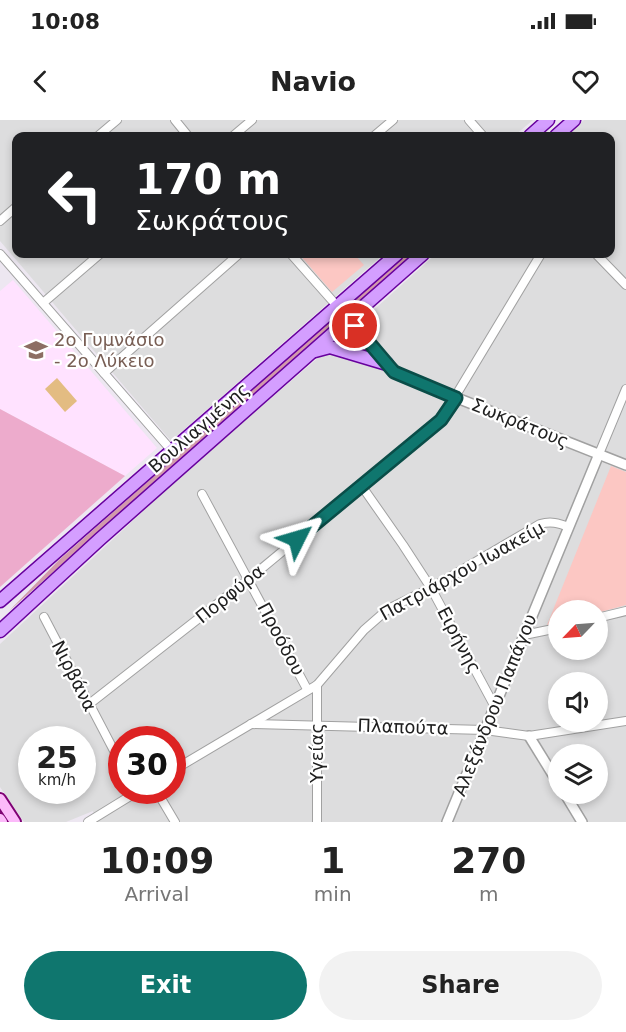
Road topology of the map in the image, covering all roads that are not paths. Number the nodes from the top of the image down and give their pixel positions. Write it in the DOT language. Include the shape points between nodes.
graph roads {
  1 [pos="117,120"];
  2 [pos="175,120"];
  3 [pos="252,120"];
  4 [pos="393,120"];
  5 [pos="469,120"];
  6 [pos="548,120"];
  7 [pos="574,120"];
  8 [pos="103,132"];
  9 [pos="186,132"];
  10 [pos="238,132"];
  11 [pos="379,132"];
  12 [pos="480,132"];
  13 [pos="534,132"];
  14 [pos="560,132"];
  15 [pos="12,210"];
  16 [pos="0,221"];
  17 [pos="0,254"];
  18 [pos="95,258"];
  19 [pos="234,258"];
  20 [pos="295,258"];
  21 [pos="392,258"];
  22 [pos="419,258"];
  23 [pos="539,258"];
  24 [pos="600,258"];
  25 [pos="626,285"];
  26 [pos="43,303"];
  27 [pos="337,306"];
  28 [pos="349,320"];
  29 [pos="311,352"];
  30 [pos="387,364"];
  31 [pos="104,373"];
  32 [pos="626,389"];
  33 [pos="456,398"];
  34 [pos="172,451"];
  35 [pos="599,454"];
  36 [pos="626,465"];
  37 [pos="361,485"];
  38 [pos="202,494"];
  39 [pos="569,527"];
  40 [pos="249,579"];
  41 [pos="431,588"];
  42 [pos="0,601"];
  43 [pos="626,611"];
  44 [pos="608,615"];
  45 [pos="44,617"];
  46 [pos="548,629"];
  47 [pos="0,631"];
  48 [pos="524,635"];
  49 [pos="317,685"];
  50 [pos="307,689"];
  51 [pos="88,705"];
  52 [pos="495,707"];
  53 [pos="626,721"];
  54 [pos="250,724"];
  55 [pos="317,724"];
  56 [pos="485,730"];
  57 [pos="529,736"];
  58 [pos="108,741"];
  59 [pos="186,763"];
  60 [pos="548,767"];
  61 [pos="0,799"];
  62 [pos="116,804"];
  63 [pos="164,804"];
  64 [pos="571,804"];
  65 [pos="15,822"];
  66 [pos="88,822"];
  67 [pos="175,822"];
  68 [pos="317,822"];
  69 [pos="447,822"];
  70 [pos="582,822"];
  1 -- 8 [label="street"];
  2 -- 9 [label="street"];
  3 -- 10 [label="street"];
  4 -- 11 [label="street"];
  5 -- 12 [label="street"];
  6 -- 13 [label="main road"];
  7 -- 14 [label="main road"];
  15 -- 16 [label="street"];
  17 -- 26 [label="street"];
  18 -- 26 [label="street"];
  19 -- 31 [label="street"];
  20 -- 27 [label="street"];
  21 -- 27 [label="main road, Βουλιαγμένης"];
  22 -- 28 [label="main road, Βουλιαγμένης"];
  23 -- 33 [label="street, Πορφύρα"];
  24 -- 25 [label="street"];
  26 -- 31 [label="street"];
  27 -- 28 [label="street, Σωκράτους"];
  27 -- 34 [label="main road, Βουλιαγμένης"];
  28 -- 29 [label="main road, Βουλιαγμένης"];
  28 -- 30 [label="street, Σωκράτους"];
  29 -- 30 [label="main road" via="330,347"];
  29 -- 47 [label="main road, Βουλιαγμένης"];
  30 -- 33 [label="street, Σωκράτους" via="404,377"];
  31 -- 34 [label="street"];
  32 -- 35 [label="street, Αλεξάνδρου Παπάγου"];
  33 -- 35 [label="street, Σωκράτους"];
  33 -- 37 [label="street, Πορφύρα" via="441,420"];
  34 -- 42 [label="main road, Βουλιαγμένης"];
  35 -- 36 [label="street, Σωκράτους"];
  35 -- 39 [label="street, Αλεξάνδρου Παπάγου"];
  37 -- 40 [label="street, Πορφύρα"];
  37 -- 41 [label="street, Ειρήνης"];
  38 -- 40 [label="street, Προόδου"];
  39 -- 41 [label="street, Πατριάρχου Ιωακείμ" via="557,522 540,524"];
  39 -- 48 [label="street, Αλεξάνδρου Παπάγου"];
  40 -- 50 [label="street, Προόδου"];
  40 -- 51 [label="street, Πορφύρα"];
  41 -- 49 [label="street, Πατριάρχου Ιωακείμ" via="388,609 364,630"];
  41 -- 52 [label="street, Ειρήνης"];
  43 -- 44 [label="street"];
  45 -- 51 [label="street, Νιρβάνα"];
  46 -- 48 [label="street"];
  48 -- 52 [label="street, Αλεξάνδρου Παπάγου"];
  49 -- 50 [label="street, Πατριάρχου Ιωακείμ"];
  49 -- 55 [label="street, Υγείας"];
  50 -- 54 [label="street, Πατριάρχου Ιωακείμ"];
  51 -- 58 [label="street, Νιρβάνα"];
  52 -- 56 [label="street, Αλεξάνδρου Παπάγου"];
  53 -- 57 [label="street, Πλαπούτα"];
  54 -- 55 [label="street, Πλαπούτα"];
  54 -- 59 [label="street, Πατριάρχου Ιωακείμ"];
  55 -- 56 [label="street, Πλαπούτα"];
  55 -- 68 [label="street, Υγείας"];
  56 -- 57 [label="street, Πλαπούτα"];
  56 -- 69 [label="street, Αλεξάνδρου Παπάγου"];
  57 -- 60 [label="street"];
  61 -- 65 [label="main road"];
  62 -- 66 [label="street"];
  63 -- 67 [label="street"];
  64 -- 70 [label="street"];
}
